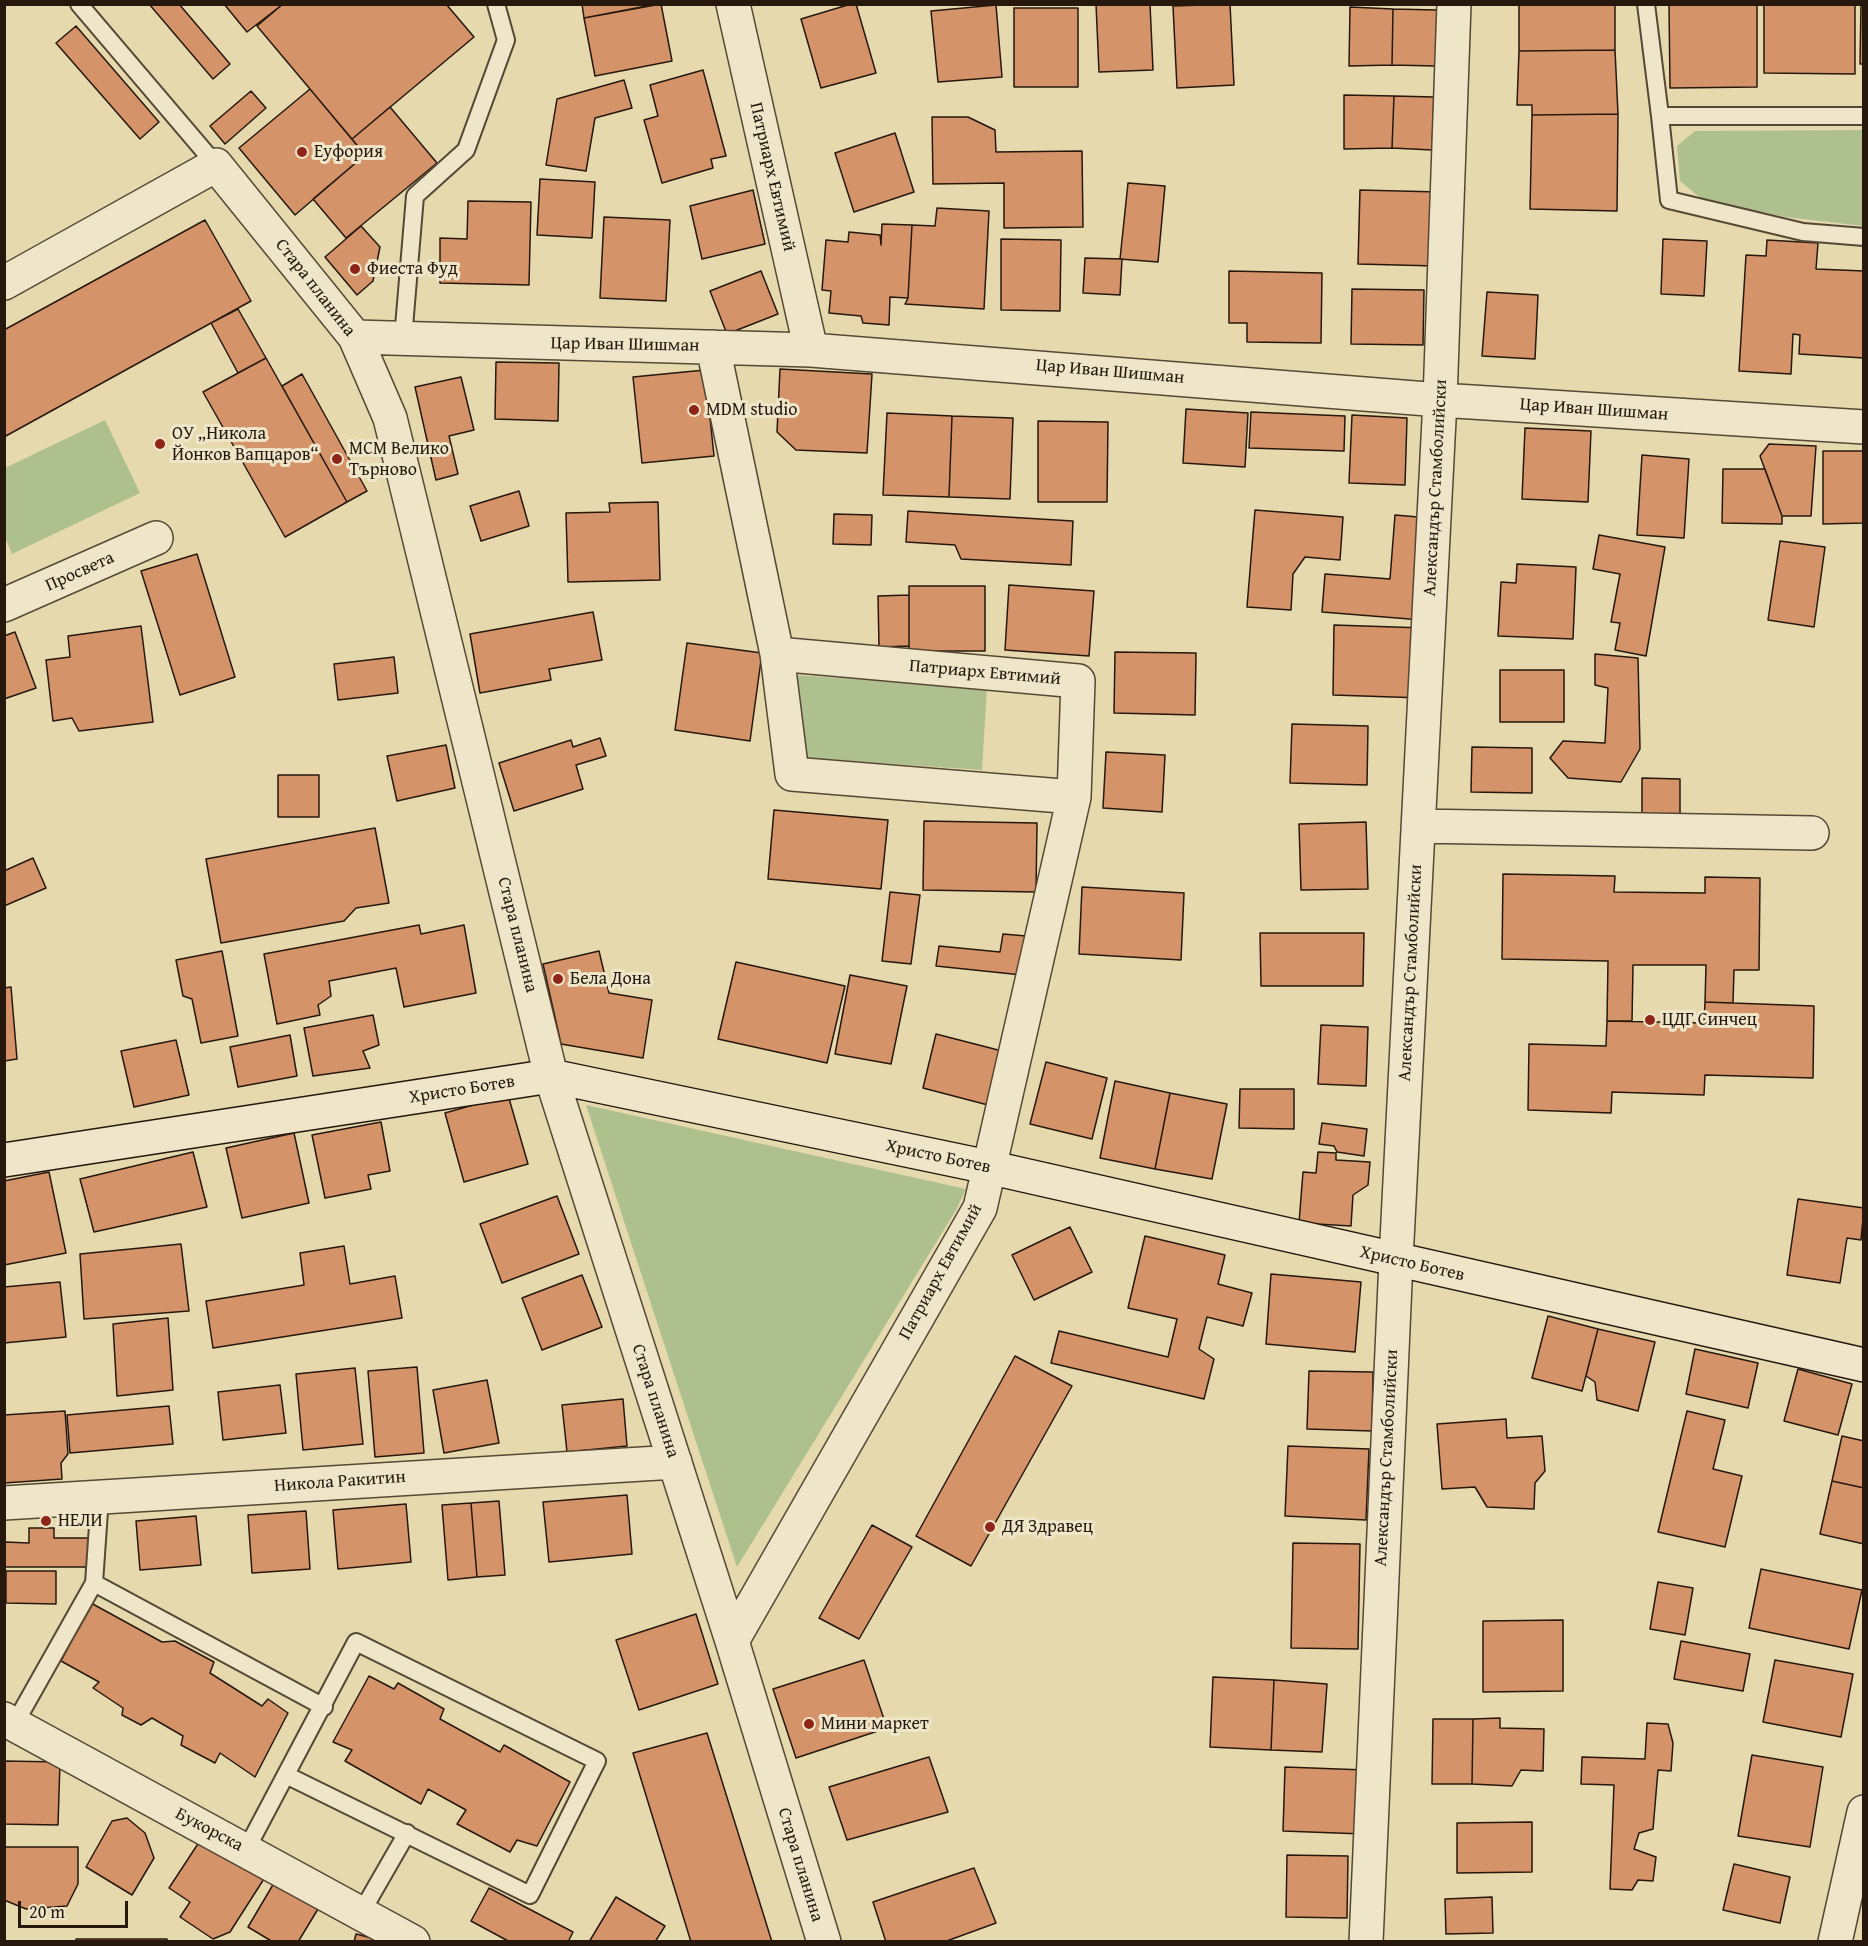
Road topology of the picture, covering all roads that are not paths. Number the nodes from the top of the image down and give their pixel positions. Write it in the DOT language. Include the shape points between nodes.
graph roads {
  1 [pos="79,4"];
  2 [pos="496,4"];
  3 [pos="733,4"];
  4 [pos="1454,4"];
  5 [pos="1646,4"];
  6 [pos="1660,116"];
  7 [pos="1863,116"];
  8 [pos="216,165"];
  9 [pos="1863,237"];
  10 [pos="4,283"];
  11 [pos="355,338"];
  12 [pos="403,339"];
  13 [pos="713,347"];
  14 [pos="811,350"];
  15 [pos="1440,400"];
  16 [pos="1863,426"];
  17 [pos="156,538"];
  18 [pos="4,605"];
  19 [pos="777,654"];
  20 [pos="1074,796"];
  21 [pos="1419,826"];
  22 [pos="1812,833"];
  23 [pos="551,1076"];
  24 [pos="4,1160"];
  25 [pos="988,1167"];
  26 [pos="1396,1260"];
  27 [pos="1863,1365"];
  28 [pos="675,1462"];
  29 [pos="100,1497"];
  30 [pos="4,1503"];
  31 [pos="94,1583"];
  32 [pos="732,1641"];
  33 [pos="324,1707"];
  34 [pos="9,1722"];
  35 [pos="286,1775"];
  36 [pos="1863,1812"];
  37 [pos="407,1833"];
  38 [pos="246,1850"];
  39 [pos="361,1913"];
  40 [pos="413,1941"];
  41 [pos="824,1941"];
  42 [pos="1366,1941"];
  43 [pos="1835,1941"];
  1 -- 8 [label="lane, Стара планина"];
  2 -- 12 [label="lane" via="506,40 466,150 415,196"];
  3 -- 14 [label="street, Патриарх Евтимий"];
  4 -- 15 [label="street, Александър Стамболийски"];
  5 -- 6 [label="lane"];
  6 -- 7 [label="lane"];
  6 -- 9 [label="lane" via="1669,200 1803,232"];
  8 -- 10 [label="street"];
  8 -- 11 [label="street, Стара планина"];
  11 -- 12 [label="street, Цар Иван Шишман"];
  11 -- 23 [label="street, Стара планина" via="390,418"];
  12 -- 13 [label="street, Цар Иван Шишман"];
  13 -- 14 [label="street, Цар Иван Шишман"];
  13 -- 19 [label="street"];
  14 -- 15 [label="street, Цар Иван Шишман"];
  15 -- 16 [label="street, Цар Иван Шишман"];
  15 -- 21 [label="street, Александър Стамболийски"];
  17 -- 18 [label="street, Просвета"];
  19 -- 20 [label="street" via="792,774"];
  19 -- 20 [label="street, Патриарх Евтимий" via="1078,681"];
  20 -- 25 [label="street, Патриарх Евтимий"];
  21 -- 22 [label="street"];
  21 -- 26 [label="street, Александър Стамболийски"];
  23 -- 24 [label="street, Христо Ботев"];
  23 -- 25 [label="street, Христо Ботев"];
  23 -- 28 [label="street, Стара планина"];
  25 -- 26 [label="street, Христо Ботев"];
  25 -- 32 [label="street, Патриарх Евтимий" via="980,1208"];
  26 -- 27 [label="street, Христо Ботев"];
  26 -- 42 [label="street, Александър Стамболийски"];
  28 -- 29 [label="street, Никола Ракитин"];
  28 -- 32 [label="street, Стара планина"];
  29 -- 30 [label="street, Никола Ракитин"];
  29 -- 31 [label="lane"];
  31 -- 33 [label="lane"];
  31 -- 34 [label="lane"];
  32 -- 41 [label="street, Стара планина"];
  33 -- 35 [label="lane"];
  33 -- 37 [label="lane" via="356,1642 597,1761 530,1895"];
  34 -- 38 [label="street, Букорска"];
  35 -- 37 [label="lane"];
  35 -- 38 [label="lane"];
  36 -- 43 [label="street"];
  37 -- 39 [label="lane"];
  38 -- 39 [label="street, Букорска"];
  39 -- 40 [label="street, Букорска"];
}
